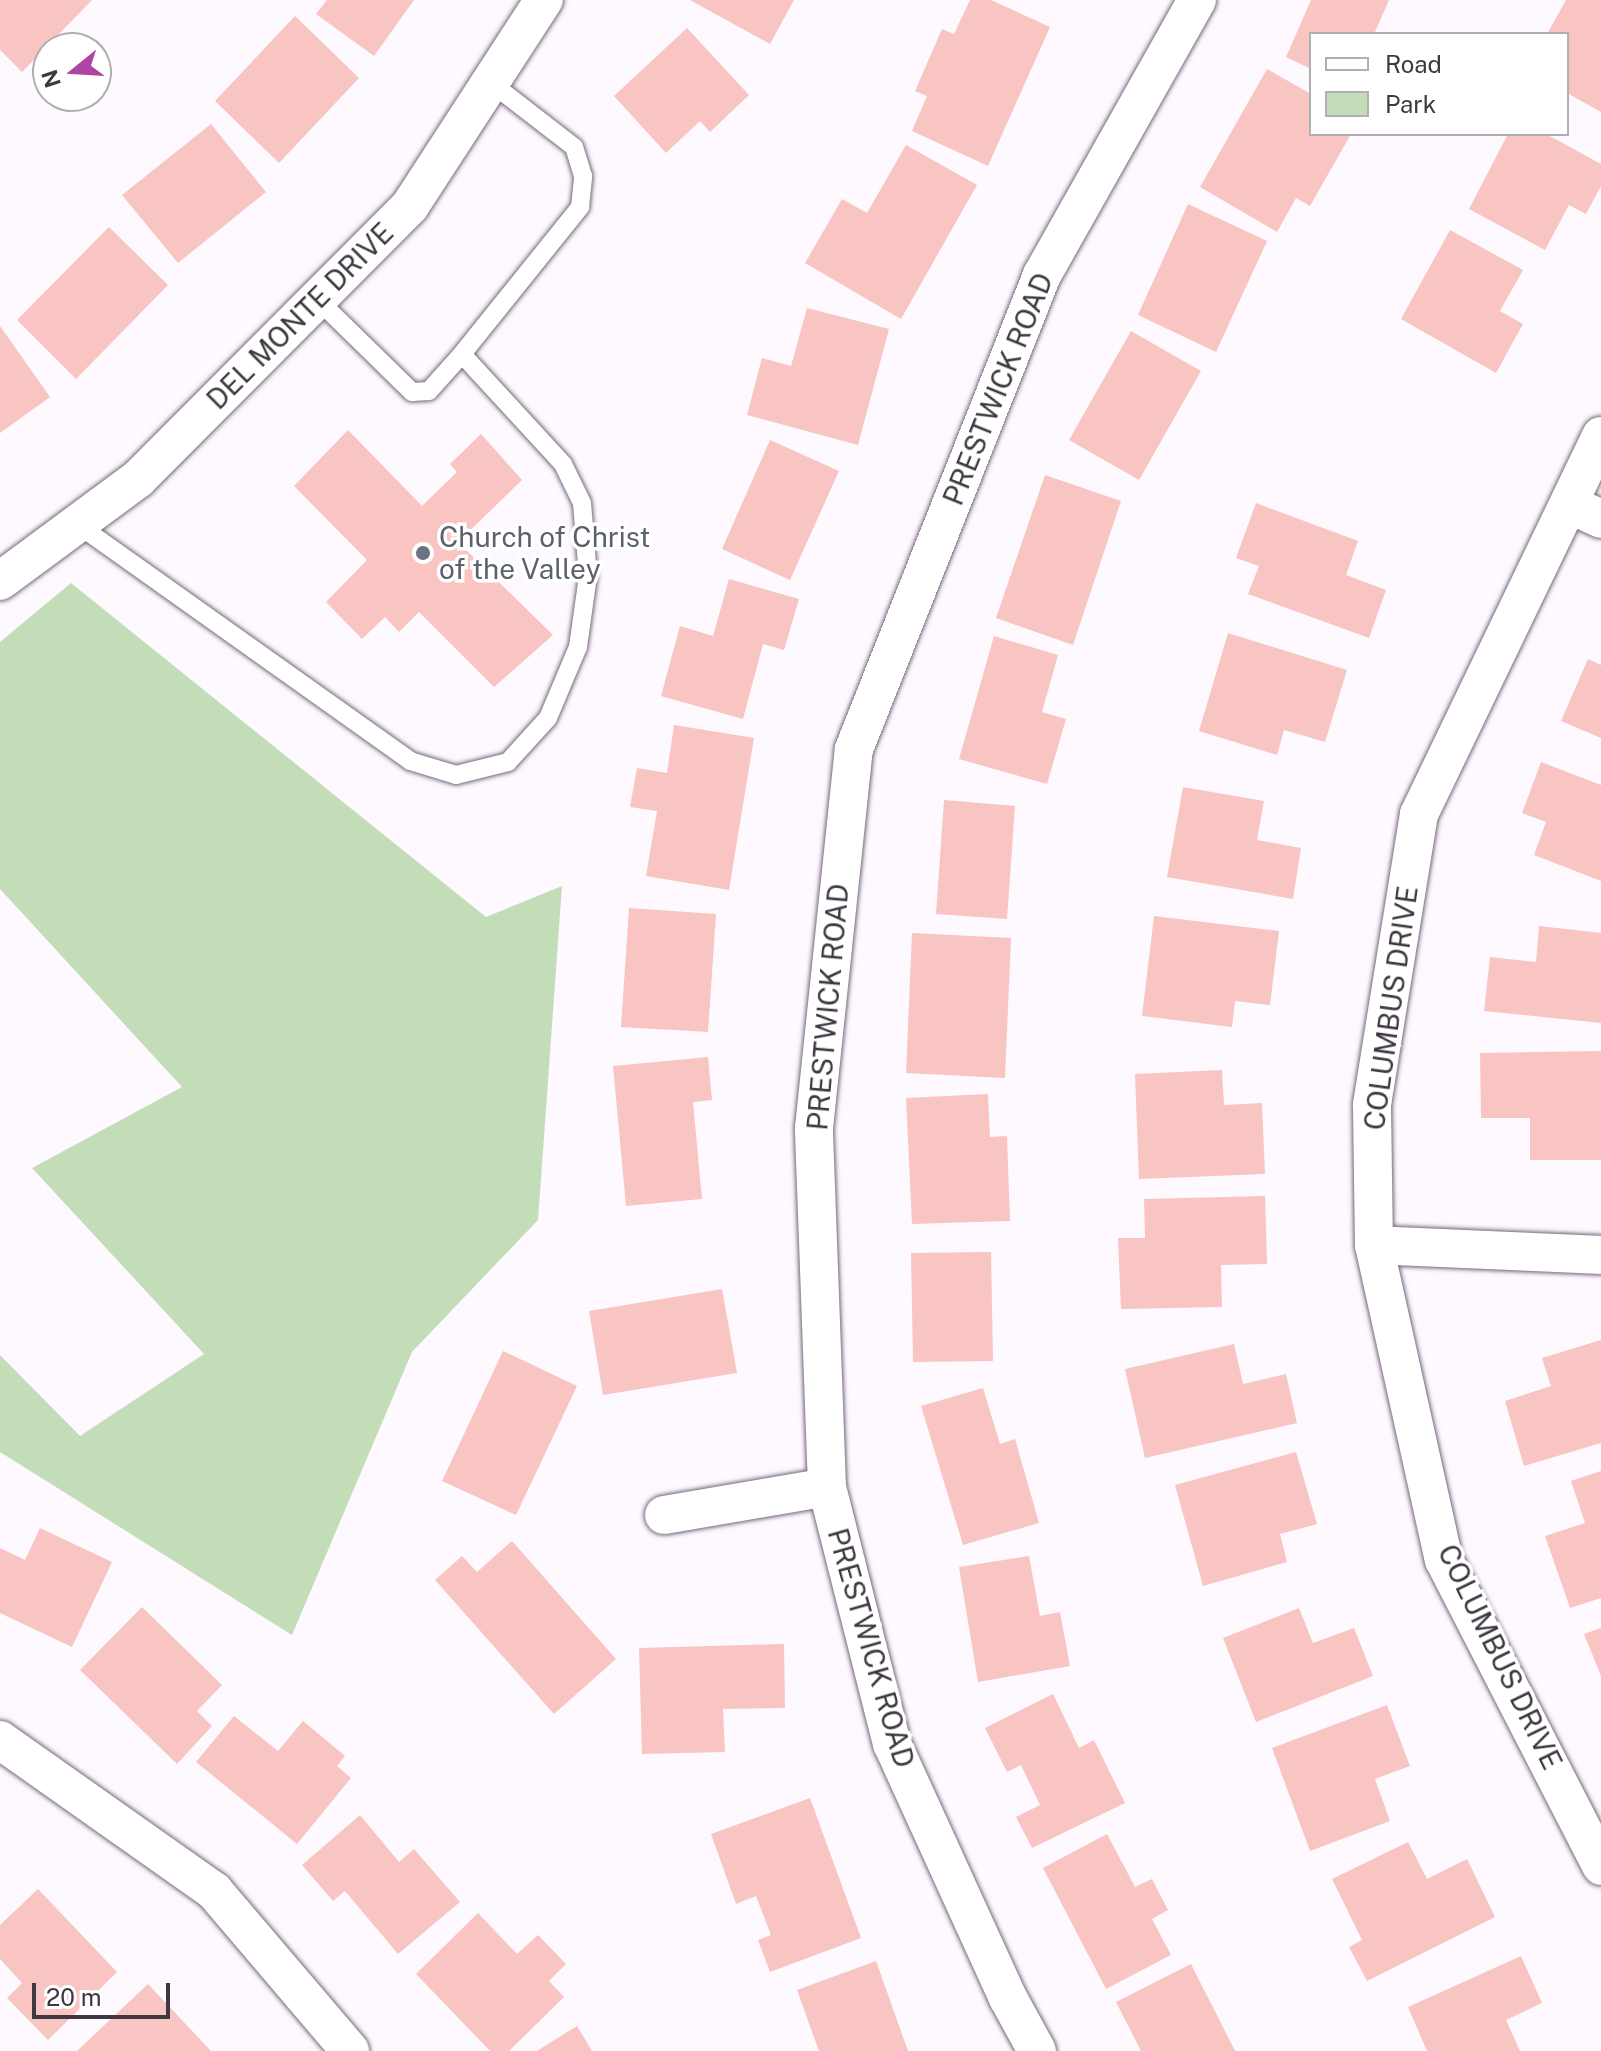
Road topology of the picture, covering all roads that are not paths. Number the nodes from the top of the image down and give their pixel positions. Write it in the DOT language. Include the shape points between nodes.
graph roads {
  1 [pos="544,0"];
  2 [pos="1197,0"];
  3 [pos="490,82"];
  4 [pos="317,299"];
  5 [pos="462,354"];
  6 [pos="1601,436"];
  7 [pos="1585,512"];
  8 [pos="77,524"];
  9 [pos="0,581"];
  10 [pos="1374,1245"];
  11 [pos="1601,1255"];
  12 [pos="827,1487"];
  13 [pos="664,1515"];
  14 [pos="0,1740"];
  15 [pos="1601,1866"];
  16 [pos="350,2051"];
  17 [pos="1037,2051"];
  1 -- 3 [label="street, DEL MONTE DRIVE"];
  2 -- 12 [label="street, PRESTWICK ROAD" via="1042,275 854,749 814,1128"];
  3 -- 4 [label="street, DEL MONTE DRIVE" via="410,206"];
  3 -- 5 [label="lane" via="574,147 582,192 580,207"];
  4 -- 5 [label="lane" via="412,392 429,391"];
  4 -- 8 [label="street, DEL MONTE DRIVE" via="138,479"];
  5 -- 8 [label="lane" via="563,464 582,503 588,576 578,647 548,718 508,762 456,775 410,761"];
  6 -- 7 [label="street, COLUMBUS DRIVE"];
  7 -- 10 [label="street, COLUMBUS DRIVE" via="1419,814 1372,1105"];
  8 -- 9 [label="street, DEL MONTE DRIVE"];
  10 -- 11 [label="street"];
  10 -- 15 [label="street, COLUMBUS DRIVE" via="1444,1560"];
  12 -- 13 [label="street"];
  12 -- 17 [label="street, PRESTWICK ROAD" via="892,1744"];
  14 -- 16 [label="street" via="214,1891"];
}
